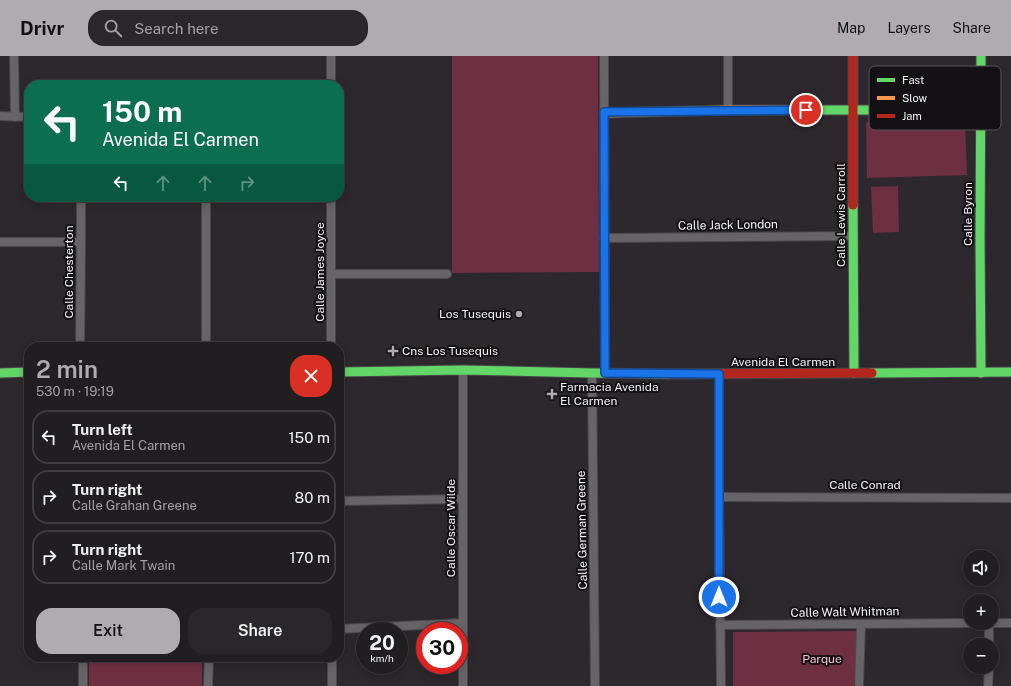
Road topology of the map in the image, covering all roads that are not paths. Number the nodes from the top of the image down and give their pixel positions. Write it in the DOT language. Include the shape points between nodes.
graph roads {
  1 [pos="14,56"];
  2 [pos="331,56"];
  3 [pos="604,56"];
  4 [pos="728,56"];
  5 [pos="853,56"];
  6 [pos="331,80"];
  7 [pos="728,110"];
  8 [pos="853,110"];
  9 [pos="869,110"];
  10 [pos="604,112"];
  11 [pos="0,116"];
  12 [pos="15,116"];
  13 [pos="24,117"];
  14 [pos="981,130"];
  15 [pos="81,202"];
  16 [pos="206,202"];
  17 [pos="331,202"];
  18 [pos="853,236"];
  19 [pos="604,238"];
  20 [pos="0,242"];
  21 [pos="81,242"];
  22 [pos="332,274"];
  23 [pos="447,274"];
  24 [pos="80,342"];
  25 [pos="206,342"];
  26 [pos="331,342"];
  27 [pos="463,370"];
  28 [pos="24,372"];
  29 [pos="344,372"];
  30 [pos="1011,372"];
  31 [pos="0,373"];
  32 [pos="592,373"];
  33 [pos="605,373"];
  34 [pos="854,373"];
  35 [pos="981,373"];
  36 [pos="719,374"];
  37 [pos="719,497"];
  38 [pos="1011,498"];
  39 [pos="463,499"];
  40 [pos="344,500"];
  41 [pos="463,622"];
  42 [pos="963,623"];
  43 [pos="999,623"];
  44 [pos="1011,623"];
  45 [pos="861,624"];
  46 [pos="416,625"];
  47 [pos="720,625"];
  48 [pos="344,629"];
  49 [pos="83,662"];
  50 [pos="209,662"];
  51 [pos="332,662"];
  52 [pos="463,674"];
  53 [pos="989,674"];
  54 [pos="83,686"];
  55 [pos="208,686"];
  56 [pos="332,686"];
  57 [pos="463,686"];
  58 [pos="595,686"];
  59 [pos="721,686"];
  60 [pos="859,686"];
  61 [pos="988,686"];
  1 -- 12 [label="street"];
  2 -- 6 [label="street"];
  3 -- 10 [label="street"];
  4 -- 7 [label="street"];
  5 -- 8 [label="street, Calle Lewis Carroll"];
  7 -- 8 [label="street"];
  7 -- 10 [label="street"];
  8 -- 9 [label="street"];
  8 -- 18 [label="street, Calle Lewis Carroll"];
  10 -- 19 [label="street"];
  11 -- 12 [label="street"];
  12 -- 13 [label="street"];
  14 -- 35 [label="street, Calle Byron"];
  15 -- 21 [label="street, Calle Chesterton"];
  16 -- 25 [label="street"];
  17 -- 22 [label="street, Calle James Joyce"];
  18 -- 19 [label="street, Calle Jack London"];
  18 -- 34 [label="street, Calle Lewis Carroll"];
  19 -- 33 [label="street"];
  20 -- 21 [label="street"];
  21 -- 24 [label="street, Calle Chesterton"];
  22 -- 23 [label="street"];
  22 -- 26 [label="street, Calle James Joyce"];
  27 -- 29 [label="street, Avenida El Carmen"];
  27 -- 32 [label="street, Avenida El Carmen"];
  27 -- 39 [label="street, Calle Oscar Wilde"];
  28 -- 31 [label="street"];
  30 -- 35 [label="street, Avenida El Carmen"];
  32 -- 33 [label="street, Avenida El Carmen"];
  32 -- 58 [label="street, Calle German Greene"];
  33 -- 36 [label="street, Avenida El Carmen"];
  34 -- 35 [label="street, Avenida El Carmen"];
  34 -- 36 [label="street, Avenida El Carmen"];
  36 -- 37 [label="street"];
  37 -- 38 [label="street, Calle Conrad"];
  37 -- 47 [label="street"];
  39 -- 40 [label="street"];
  39 -- 41 [label="street, Calle Oscar Wilde"];
  42 -- 45 [label="street, Calle Walt Whitman"];
  43 -- 44 [label="street"];
  45 -- 47 [label="street, Calle Walt Whitman"];
  45 -- 60 [label="street"];
  46 -- 48 [label="street"];
  47 -- 59 [label="street"];
  49 -- 54 [label="street"];
  50 -- 55 [label="street"];
  51 -- 56 [label="street"];
  52 -- 57 [label="street, Calle Oscar Wilde"];
  53 -- 61 [label="street"];
}
